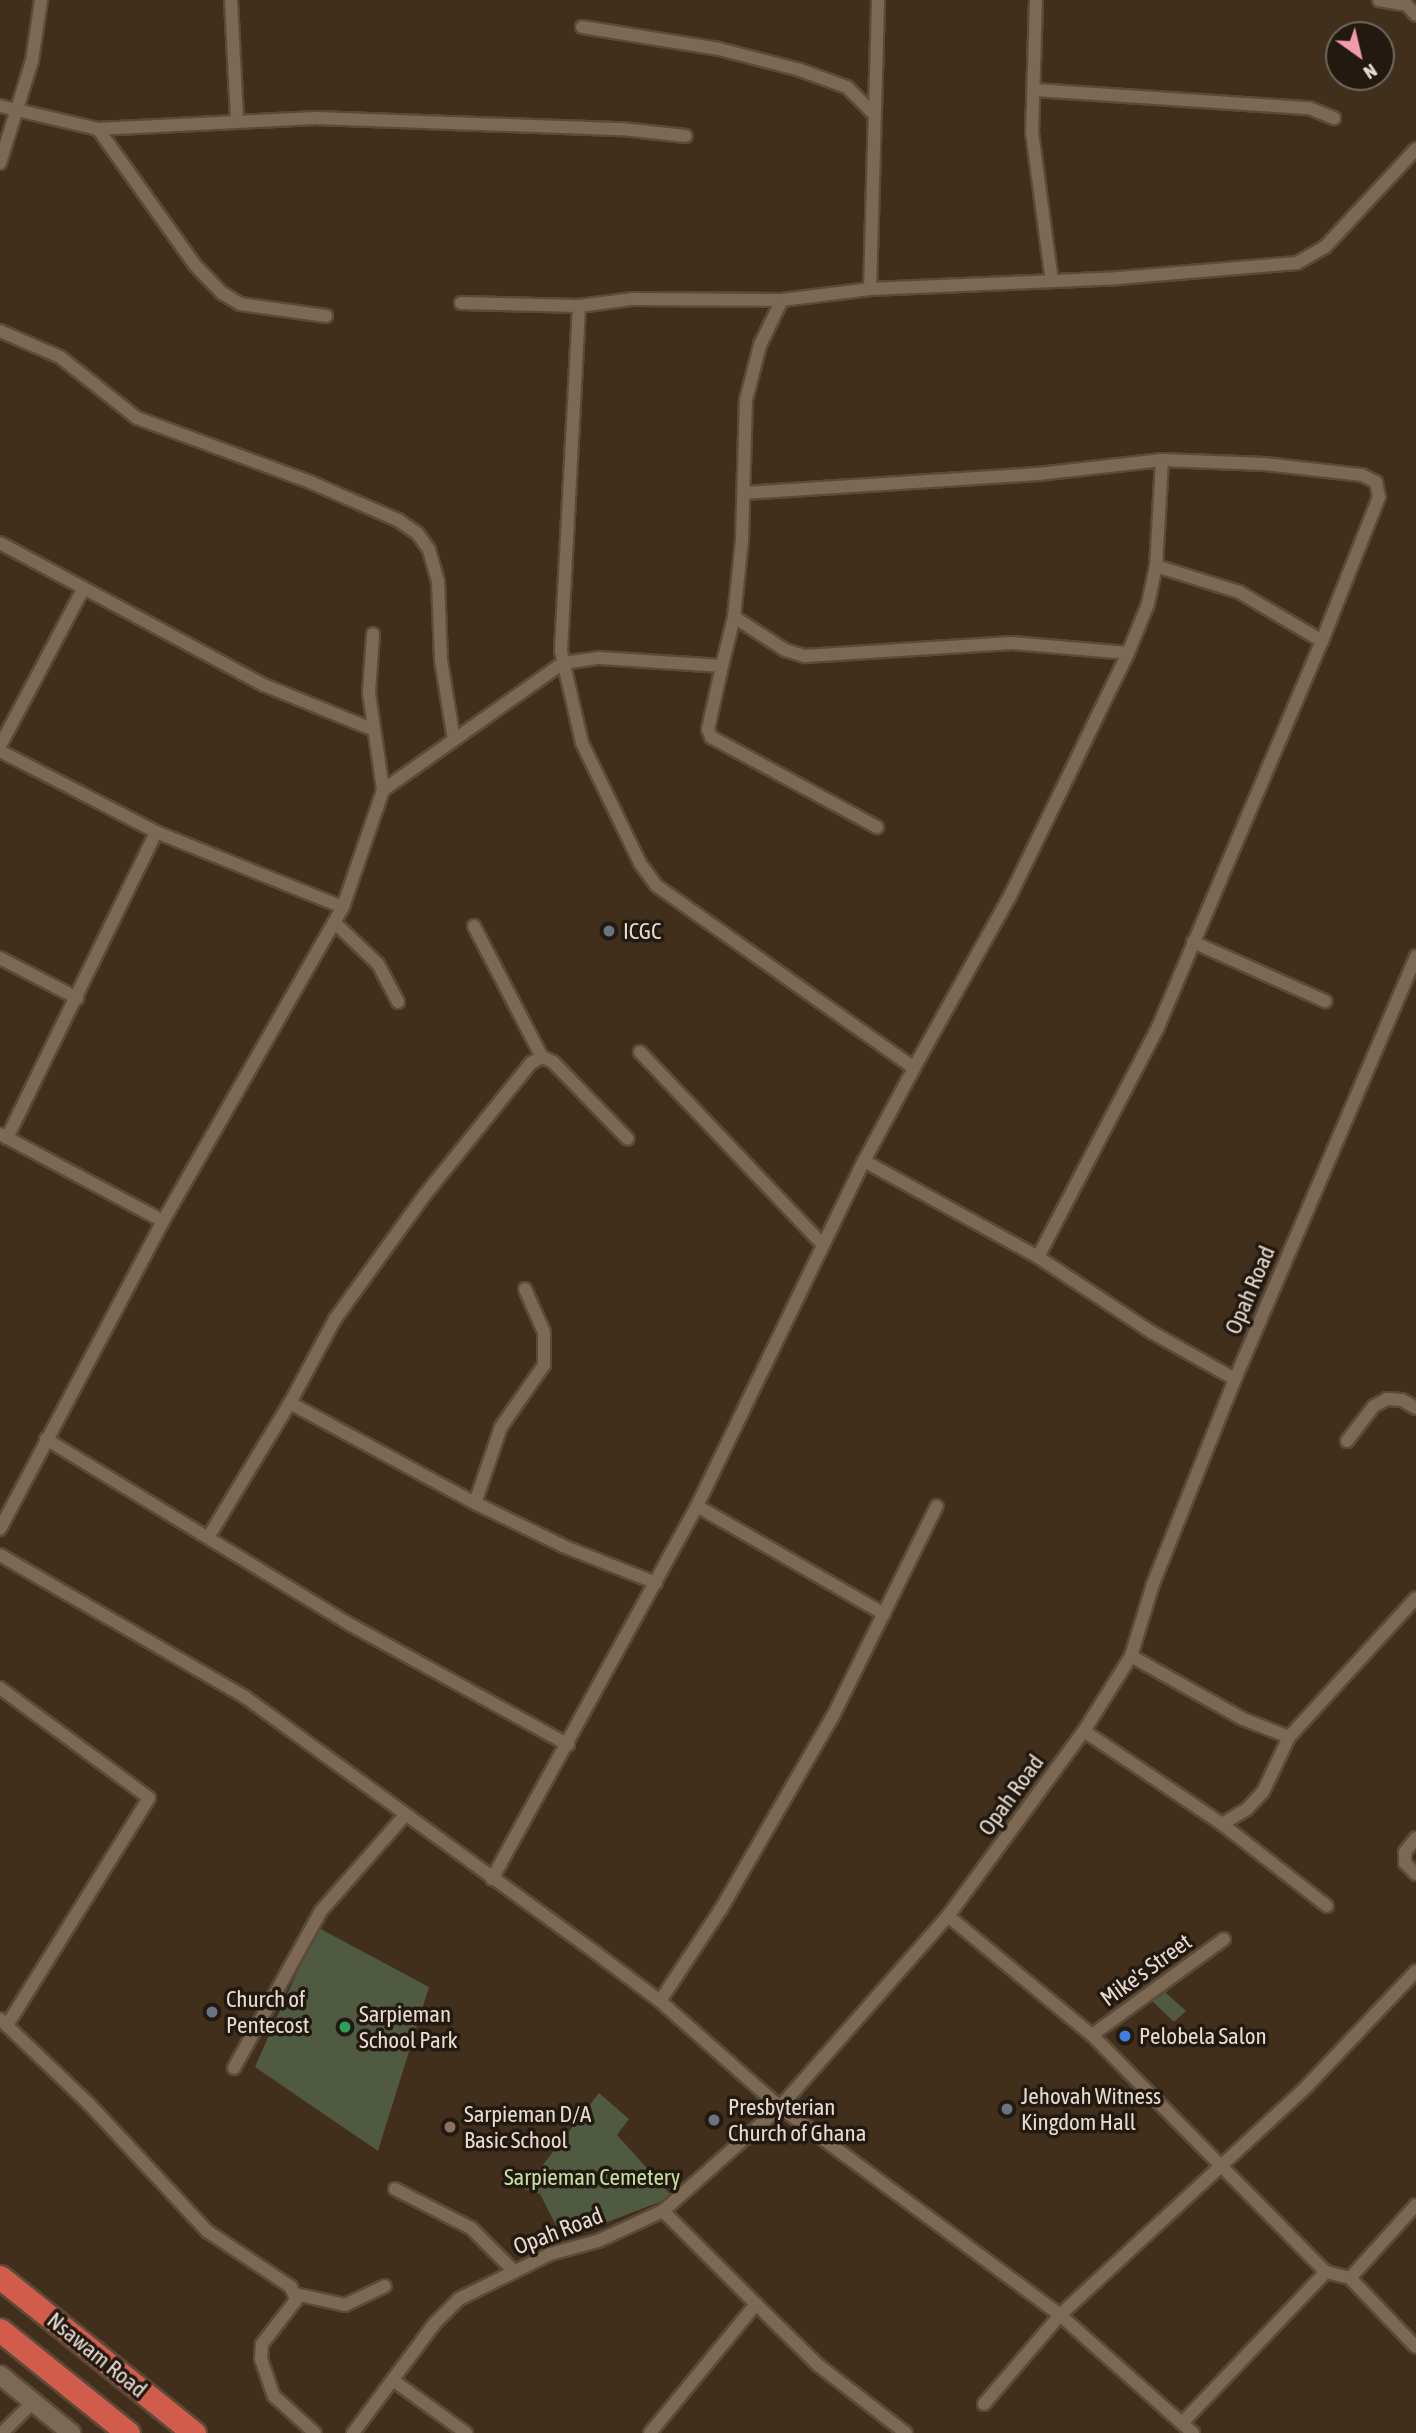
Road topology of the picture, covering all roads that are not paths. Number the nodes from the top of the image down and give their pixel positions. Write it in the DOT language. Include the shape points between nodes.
graph roads {
  1 [pos="41,0"];
  2 [pos="230,0"];
  3 [pos="878,0"];
  4 [pos="1036,0"];
  5 [pos="1381,0"];
  6 [pos="1416,15"];
  7 [pos="582,27"];
  8 [pos="1035,90"];
  9 [pos="0,106"];
  10 [pos="18,113"];
  11 [pos="873,113"];
  12 [pos="1334,118"];
  13 [pos="237,119"];
  14 [pos="98,129"];
  15 [pos="686,136"];
  16 [pos="1416,149"];
  17 [pos="0,163"];
  18 [pos="1052,281"];
  19 [pos="870,289"];
  20 [pos="782,300"];
  21 [pos="461,303"];
  22 [pos="579,306"];
  23 [pos="326,316"];
  24 [pos="0,331"];
  25 [pos="1162,460"];
  26 [pos="744,492"];
  27 [pos="0,543"];
  28 [pos="1156,566"];
  29 [pos="83,589"];
  30 [pos="734,617"];
  31 [pos="373,634"];
  32 [pos="1322,641"];
  33 [pos="1128,653"];
  34 [pos="563,663"];
  35 [pos="722,666"];
  36 [pos="372,729"];
  37 [pos="454,740"];
  38 [pos="0,746"];
  39 [pos="0,751"];
  40 [pos="383,790"];
  41 [pos="877,827"];
  42 [pos="156,832"];
  43 [pos="343,907"];
  44 [pos="334,922"];
  45 [pos="474,926"];
  46 [pos="1194,942"];
  47 [pos="1416,956"];
  48 [pos="0,957"];
  49 [pos="77,998"];
  50 [pos="1325,1001"];
  51 [pos="398,1002"];
  52 [pos="640,1052"];
  53 [pos="542,1057"];
  54 [pos="914,1068"];
  55 [pos="3,1136"];
  56 [pos="628,1139"];
  57 [pos="864,1161"];
  58 [pos="163,1221"];
  59 [pos="823,1245"];
  60 [pos="1038,1257"];
  61 [pos="525,1289"];
  62 [pos="1235,1379"];
  63 [pos="290,1403"];
  64 [pos="1416,1408"];
  65 [pos="46,1439"];
  66 [pos="1347,1441"];
  67 [pos="475,1503"];
  68 [pos="697,1506"];
  69 [pos="937,1506"];
  70 [pos="0,1529"];
  71 [pos="209,1536"];
  72 [pos="0,1555"];
  73 [pos="656,1583"];
  74 [pos="1416,1598"];
  75 [pos="884,1614"];
  76 [pos="1131,1657"];
  77 [pos="0,1688"];
  78 [pos="1084,1731"];
  79 [pos="1289,1737"];
  80 [pos="568,1745"];
  81 [pos="405,1815"];
  82 [pos="1222,1824"];
  83 [pos="1416,1838"];
  84 [pos="1416,1874"];
  85 [pos="492,1879"];
  86 [pos="1327,1906"];
  87 [pos="948,1916"];
  88 [pos="1224,1939"];
  89 [pos="1416,1971"];
  90 [pos="660,2001"];
  91 [pos="4,2022"];
  92 [pos="1092,2035"];
  93 [pos="234,2068"];
  94 [pos="780,2107"];
  95 [pos="1219,2165"];
  96 [pos="395,2189"];
  97 [pos="1416,2205"];
  98 [pos="663,2211"];
  99 [pos="514,2271"];
  100 [pos="1326,2272"];
  101 [pos="0,2277"];
  102 [pos="1350,2278"];
  103 [pos="385,2286"];
  104 [pos="295,2294"];
  105 [pos="756,2304"];
  106 [pos="1060,2315"];
  107 [pos="0,2330"];
  108 [pos="1416,2347"];
  109 [pos="0,2375"];
  110 [pos="394,2381"];
  111 [pos="34,2401"];
  112 [pos="984,2404"];
  113 [pos="1188,2430"];
  114 [pos="2,2433"];
  115 [pos="71,2433"];
  116 [pos="128,2433"];
  117 [pos="194,2433"];
  118 [pos="315,2433"];
  119 [pos="353,2433"];
  120 [pos="466,2433"];
  121 [pos="650,2433"];
  122 [pos="906,2433"];
  1 -- 10 [label="street"];
  2 -- 13 [label="street"];
  3 -- 11 [label="street"];
  4 -- 8 [label="street"];
  5 -- 6 [label="street" via="1407,5"];
  7 -- 11 [label="street" via="719,49 800,70 846,87"];
  8 -- 12 [label="street" via="1309,108"];
  8 -- 18 [label="street" via="1032,132"];
  9 -- 10 [label="street"];
  10 -- 14 [label="street"];
  10 -- 17 [label="street"];
  11 -- 19 [label="street"];
  13 -- 14 [label="street"];
  13 -- 15 [label="street" via="571,127"];
  14 -- 23 [label="street" via="195,265 222,293 240,304"];
  16 -- 18 [label="street" via="1325,247 1297,263"];
  18 -- 19 [label="street"];
  19 -- 20 [label="street"];
  20 -- 22 [label="street" via="632,299"];
  20 -- 26 [label="street" via="760,345 746,400"];
  21 -- 22 [label="street"];
  22 -- 34 [label="street" via="569,450"];
  24 -- 37 [label="street" via="60,357 137,418 310,482 398,520 418,534 429,550 438,582 441,660"];
  25 -- 26 [label="street" via="1026,475"];
  25 -- 28 [label="street"];
  25 -- 32 [label="street" via="1265,464 1362,475 1376,482 1379,497"];
  26 -- 30 [label="street"];
  27 -- 29 [label="street"];
  28 -- 32 [label="street" via="1238,592"];
  28 -- 33 [label="street" via="1148,604"];
  29 -- 36 [label="street" via="264,685"];
  29 -- 38 [label="street"];
  30 -- 33 [label="street" via="785,650 805,656 1012,643"];
  30 -- 35 [label="street"];
  31 -- 36 [label="street"];
  32 -- 46 [label="street"];
  33 -- 54 [label="street" via="1010,896"];
  34 -- 35 [label="street" via="600,658"];
  34 -- 37 [label="street"];
  34 -- 54 [label="street" via="582,743 640,863 656,884"];
  35 -- 41 [label="street" via="708,729 711,737"];
  36 -- 40 [label="street" via="381,756"];
  37 -- 40 [label="street"];
  39 -- 42 [label="street"];
  40 -- 43 [label="street"];
  42 -- 43 [label="street"];
  42 -- 49 [label="street"];
  43 -- 44 [label="street"];
  44 -- 51 [label="street" via="378,964"];
  44 -- 58 [label="street"];
  45 -- 53 [label="street"];
  46 -- 50 [label="street"];
  46 -- 60 [label="street" via="1158,1027"];
  47 -- 62 [label="street, Opah Road"];
  48 -- 49 [label="street"];
  49 -- 55 [label="street"];
  52 -- 59 [label="street"];
  53 -- 56 [label="street" via="553,1062"];
  53 -- 63 [label="street" via="531,1063 424,1196 351,1296"];
  54 -- 57 [label="street"];
  55 -- 58 [label="street"];
  57 -- 59 [label="street"];
  57 -- 60 [label="street"];
  58 -- 65 [label="street"];
  59 -- 68 [label="street"];
  60 -- 62 [label="street" via="1153,1333"];
  61 -- 67 [label="street" via="544,1332 544,1365 501,1427"];
  62 -- 76 [label="street, Opah Road" via="1153,1584"];
  63 -- 67 [label="street"];
  63 -- 71 [label="street"];
  64 -- 66 [label="street" via="1387,1399 1374,1406"];
  65 -- 70 [label="street"];
  65 -- 71 [label="street"];
  67 -- 73 [label="street" via="563,1546"];
  68 -- 73 [label="street"];
  68 -- 75 [label="street"];
  69 -- 75 [label="street"];
  71 -- 80 [label="street" via="351,1625"];
  72 -- 81 [label="street" via="245,1697"];
  73 -- 80 [label="street"];
  74 -- 79 [label="street"];
  75 -- 90 [label="street" via="786,1799"];
  76 -- 78 [label="street, Opah Road"];
  76 -- 79 [label="street" via="1243,1719"];
  77 -- 91 [label="street" via="149,1798"];
  78 -- 82 [label="street"];
  78 -- 87 [label="street, Opah Road"];
  79 -- 82 [label="street" via="1263,1792 1247,1809"];
  80 -- 85 [label="street"];
  81 -- 85 [label="street"];
  81 -- 93 [label="street" via="321,1911"];
  82 -- 86 [label="street"];
  83 -- 84 [label="street" via="1405,1852 1405,1863"];
  85 -- 90 [label="street"];
  87 -- 92 [label="street"];
  87 -- 94 [label="street, Opah Road"];
  88 -- 92 [label="street, Mike's Street"];
  89 -- 95 [label="street" via="1308,2085"];
  90 -- 94 [label="street"];
  91 -- 104 [label="street" via="90,2105 207,2231"];
  92 -- 95 [label="street"];
  94 -- 98 [label="street, Opah Road"];
  94 -- 106 [label="street"];
  95 -- 100 [label="street"];
  95 -- 106 [label="street"];
  96 -- 99 [label="street" via="471,2228"];
  97 -- 102 [label="street"];
  98 -- 99 [label="street, Opah Road" via="598,2241"];
  98 -- 105 [label="street"];
  99 -- 110 [label="street, Opah Road" via="458,2299"];
  100 -- 102 [label="street"];
  100 -- 113 [label="street"];
  101 -- 117 [label="highway, Nsawam Road"];
  102 -- 108 [label="street"];
  103 -- 104 [label="street" via="345,2305"];
  104 -- 118 [label="street" via="296,2300 262,2344 261,2359 274,2396"];
  105 -- 121 [label="street"];
  105 -- 122 [label="street" via="818,2365"];
  106 -- 112 [label="street"];
  106 -- 113 [label="street"];
  107 -- 116 [label="highway, Nsawam Road"];
  109 -- 111 [label="main road"];
  110 -- 119 [label="street, Opah Road"];
  110 -- 120 [label="street"];
  111 -- 114 [label="street"];
  111 -- 115 [label="main road"];
}
